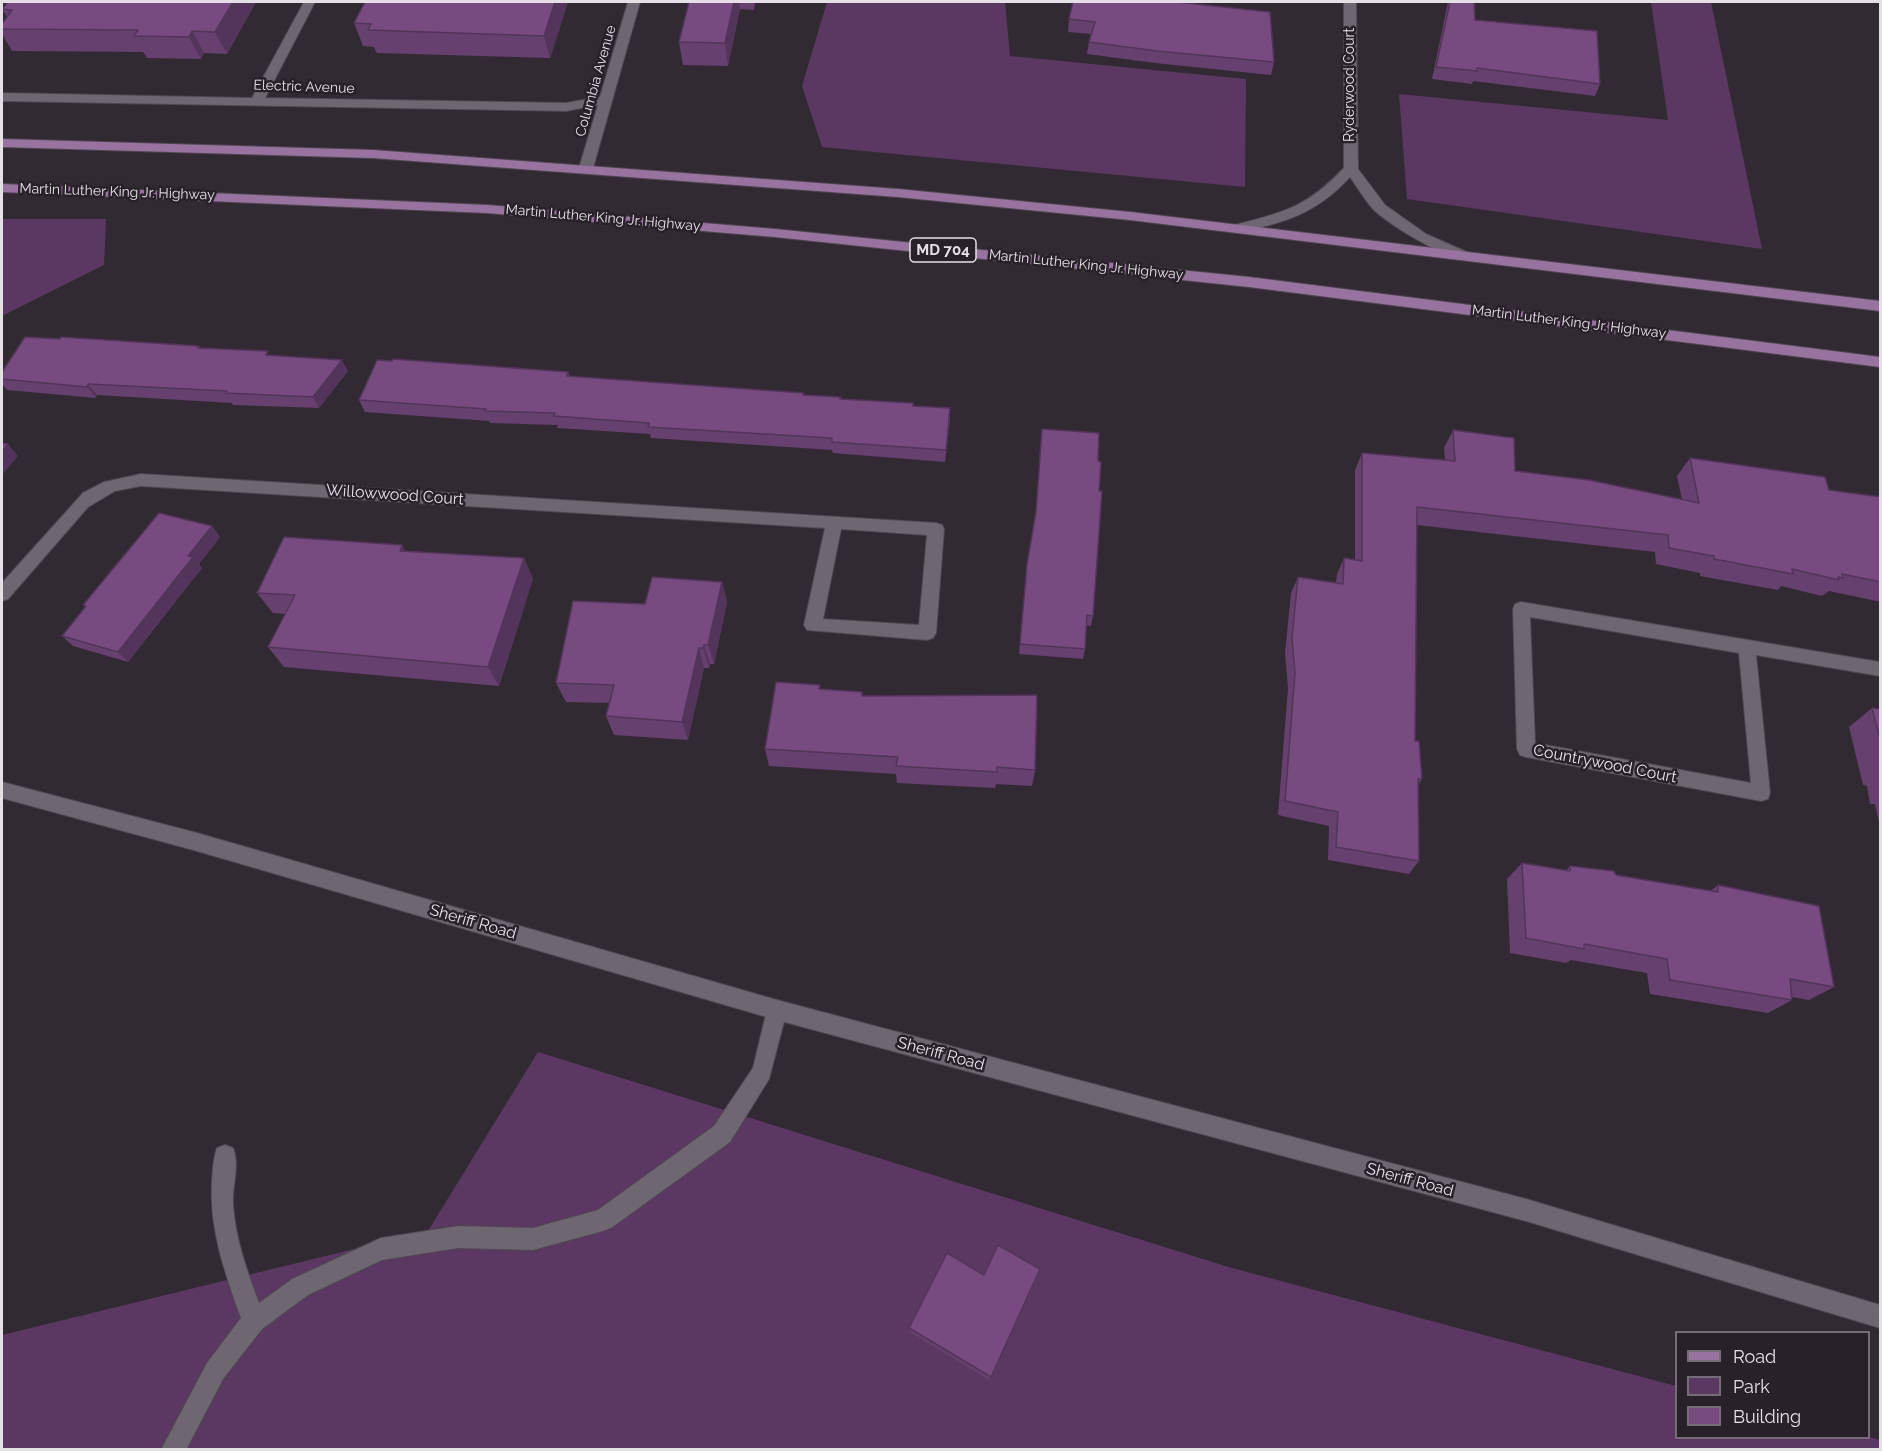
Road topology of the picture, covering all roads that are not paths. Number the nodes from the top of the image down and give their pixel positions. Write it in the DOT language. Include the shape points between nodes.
graph roads {
  1 [pos="309,2"];
  2 [pos="634,2"];
  3 [pos="1350,2"];
  4 [pos="2,97"];
  5 [pos="604,100"];
  6 [pos="257,101"];
  7 [pos="2,143"];
  8 [pos="586,168"];
  9 [pos="1351,169"];
  10 [pos="2,188"];
  11 [pos="1236,229"];
  12 [pos="1464,256"];
  13 [pos="1881,306"];
  14 [pos="1881,362"];
  15 [pos="834,522"];
  16 [pos="2,594"];
  17 [pos="1747,648"];
  18 [pos="1881,669"];
  19 [pos="2,790"];
  20 [pos="777,1010"];
  21 [pos="225,1156"];
  22 [pos="1881,1317"];
  23 [pos="254,1321"];
  24 [pos="173,1449"];
  1 -- 6 [label="street"];
  2 -- 5 [label="street, Columbia Avenue"];
  3 -- 9 [label="street, Ryderwood Court"];
  4 -- 6 [label="street, Electric Avenue"];
  5 -- 6 [label="street, Electric Avenue" via="566,107"];
  5 -- 8 [label="street, Columbia Avenue"];
  7 -- 8 [label="main road" via="373,154"];
  8 -- 11 [label="main road" via="898,193"];
  9 -- 11 [label="street" via="1328,194 1293,215"];
  9 -- 12 [label="street" via="1380,208 1420,237"];
  10 -- 14 [label="main road, Martin Luther King Jr. Highway / MD 704" via="488,209 708,227 1261,283"];
  11 -- 12 [label="main road"];
  12 -- 13 [label="main road"];
  15 -- 15 [label="street, Willowwood Court" via="936,529 927,633 813,625"];
  15 -- 16 [label="street, Willowwood Court" via="124,481 105,487 82,503"];
  17 -- 17 [label="street, Countrywood Court" via="1521,609 1526,749 1761,793"];
  17 -- 18 [label="street, Countrywood Court"];
  19 -- 20 [label="street, Sheriff Road" via="197,842"];
  20 -- 22 [label="street, Sheriff Road" via="1526,1210"];
  20 -- 23 [label="street" via="762,1072 722,1134 603,1220 533,1239 458,1237 381,1249 300,1287"];
  21 -- 23 [label="street" via="222,1204 232,1262"];
  23 -- 24 [label="street" via="215,1371"];
}
